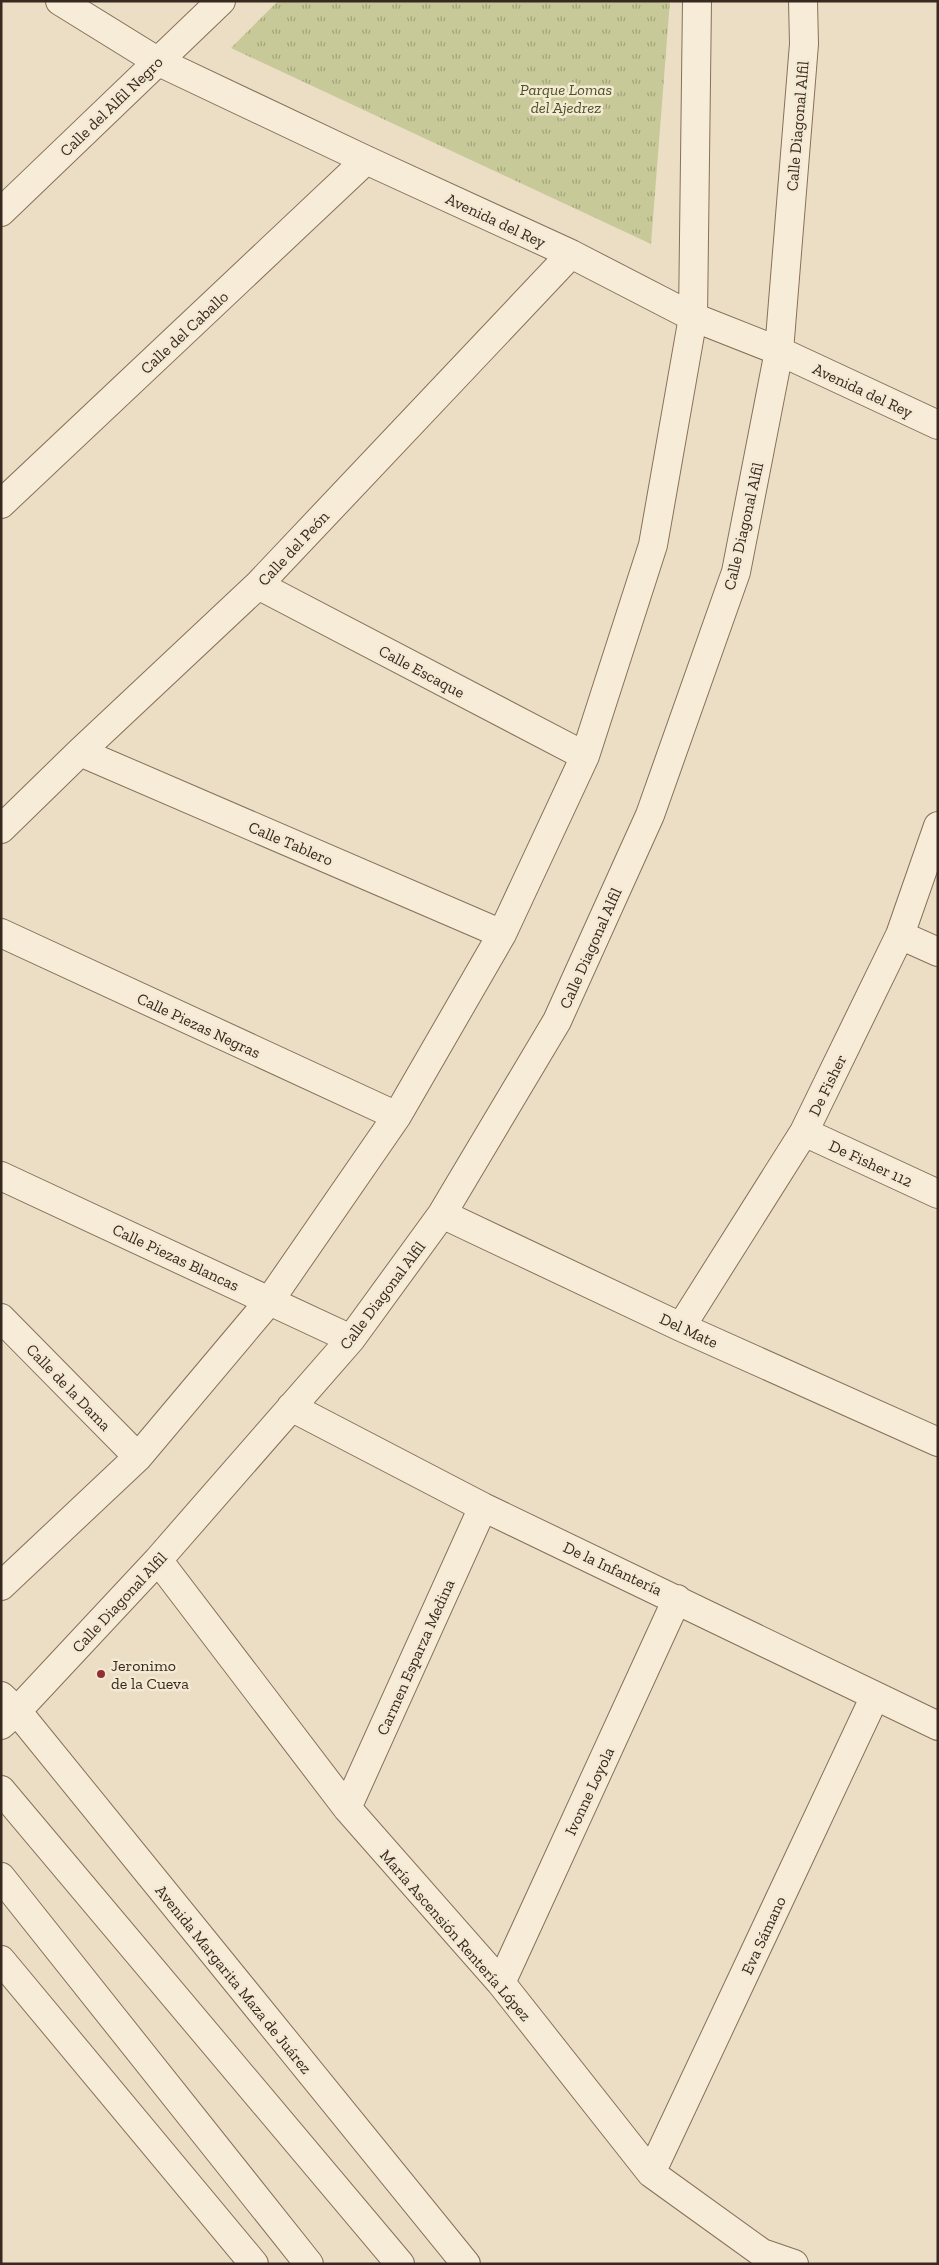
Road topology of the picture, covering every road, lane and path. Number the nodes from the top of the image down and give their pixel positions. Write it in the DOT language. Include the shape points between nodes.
graph roads {
  1 [pos="60,1"];
  2 [pos="221,1"];
  3 [pos="697,1"];
  4 [pos="803,1"];
  5 [pos="157,61"];
  6 [pos="366,160"];
  7 [pos="1,212"];
  8 [pos="570,254"];
  9 [pos="693,317"];
  10 [pos="779,351"];
  11 [pos="938,425"];
  12 [pos="1,504"];
  13 [pos="258,585"];
  14 [pos="80,752"];
  15 [pos="586,756"];
  16 [pos="938,826"];
  17 [pos="1,829"];
  18 [pos="1,933"];
  19 [pos="502,934"];
  20 [pos="900,935"];
  21 [pos="938,952"];
  22 [pos="397,1116"];
  23 [pos="804,1132"];
  24 [pos="1,1176"];
  25 [pos="938,1194"];
  26 [pos="442,1214"];
  27 [pos="270,1300"];
  28 [pos="1,1318"];
  29 [pos="680,1327"];
  30 [pos="351,1339"];
  31 [pos="291,1407"];
  32 [pos="938,1442"];
  33 [pos="138,1457"];
  34 [pos="483,1507"];
  35 [pos="158,1560"];
  36 [pos="1,1586"];
  37 [pos="677,1599"];
  38 [pos="875,1696"];
  39 [pos="6,1711"];
  40 [pos="938,1726"];
  41 [pos="1,1790"];
  42 [pos="347,1808"];
  43 [pos="1,1877"];
  44 [pos="1,1960"];
  45 [pos="500,1983"];
  46 [pos="651,2172"];
  47 [pos="254,2264"];
  48 [pos="309,2264"];
  49 [pos="400,2264"];
  50 [pos="466,2264"];
  51 [pos="794,2264"];
  1 -- 5 [label="street, Avenida del Rey"];
  2 -- 5 [label="street, Calle del Alfil Negro"];
  3 -- 9 [label="street"];
  4 -- 10 [label="street, Calle Diagonal Alfil" via="804,44"];
  5 -- 6 [label="street, Avenida del Rey"];
  5 -- 7 [label="street, Calle del Alfil Negro"];
  6 -- 8 [label="street, Avenida del Rey"];
  6 -- 12 [label="street, Calle del Caballo"];
  8 -- 9 [label="street, Avenida del Rey"];
  8 -- 13 [label="street, Calle del Peón"];
  9 -- 10 [label="street, Avenida del Rey"];
  9 -- 15 [label="street" via="653,545"];
  10 -- 11 [label="street, Avenida del Rey"];
  10 -- 26 [label="street, Calle Diagonal Alfil" via="736,572 650,815 557,1021"];
  13 -- 14 [label="street, Calle del Peón"];
  13 -- 15 [label="street, Calle Escaque"];
  14 -- 17 [label="street, Calle del Peón"];
  14 -- 19 [label="street, Calle Tablero"];
  15 -- 19 [label="street"];
  16 -- 20 [label="street, De Fisher"];
  18 -- 22 [label="street, Calle Piezas Negras"];
  19 -- 22 [label="street"];
  20 -- 21 [label="street"];
  20 -- 23 [label="street, De Fisher"];
  22 -- 27 [label="street"];
  23 -- 25 [label="street, De Fisher 112"];
  23 -- 29 [label="street, De Fisher"];
  24 -- 27 [label="street, Calle Piezas Blancas"];
  26 -- 29 [label="street, Del Mate"];
  26 -- 30 [label="street, Calle Diagonal Alfil"];
  27 -- 30 [label="street, Calle Piezas Blancas"];
  27 -- 33 [label="street"];
  28 -- 33 [label="street, Calle de la Dama"];
  29 -- 32 [label="street, Del Mate"];
  30 -- 31 [label="street, Calle Diagonal Alfil"];
  31 -- 34 [label="street, De la Infantería"];
  31 -- 35 [label="street, Calle Diagonal Alfil"];
  33 -- 36 [label="street"];
  34 -- 37 [label="street, De la Infantería"];
  34 -- 42 [label="street, Carmen Esparza Medina"];
  35 -- 39 [label="street, Calle Diagonal Alfil"];
  35 -- 42 [label="street, María Ascensión Rentería López"];
  37 -- 38 [label="street, De la Infantería"];
  37 -- 45 [label="street, Ivonne Loyola"];
  38 -- 40 [label="street, De la Infantería"];
  38 -- 46 [label="street, Eva Sámano"];
  39 -- 50 [label="street, Avenida Margarita Maza de Juárez"];
  41 -- 49 [label="street"];
  42 -- 45 [label="street, María Ascensión Rentería López"];
  43 -- 48 [label="street"];
  44 -- 47 [label="street"];
  45 -- 46 [label="street, María Ascensión Rentería López"];
  46 -- 51 [label="street, María Ascensión Rentería López" via="762,2253"];
}
